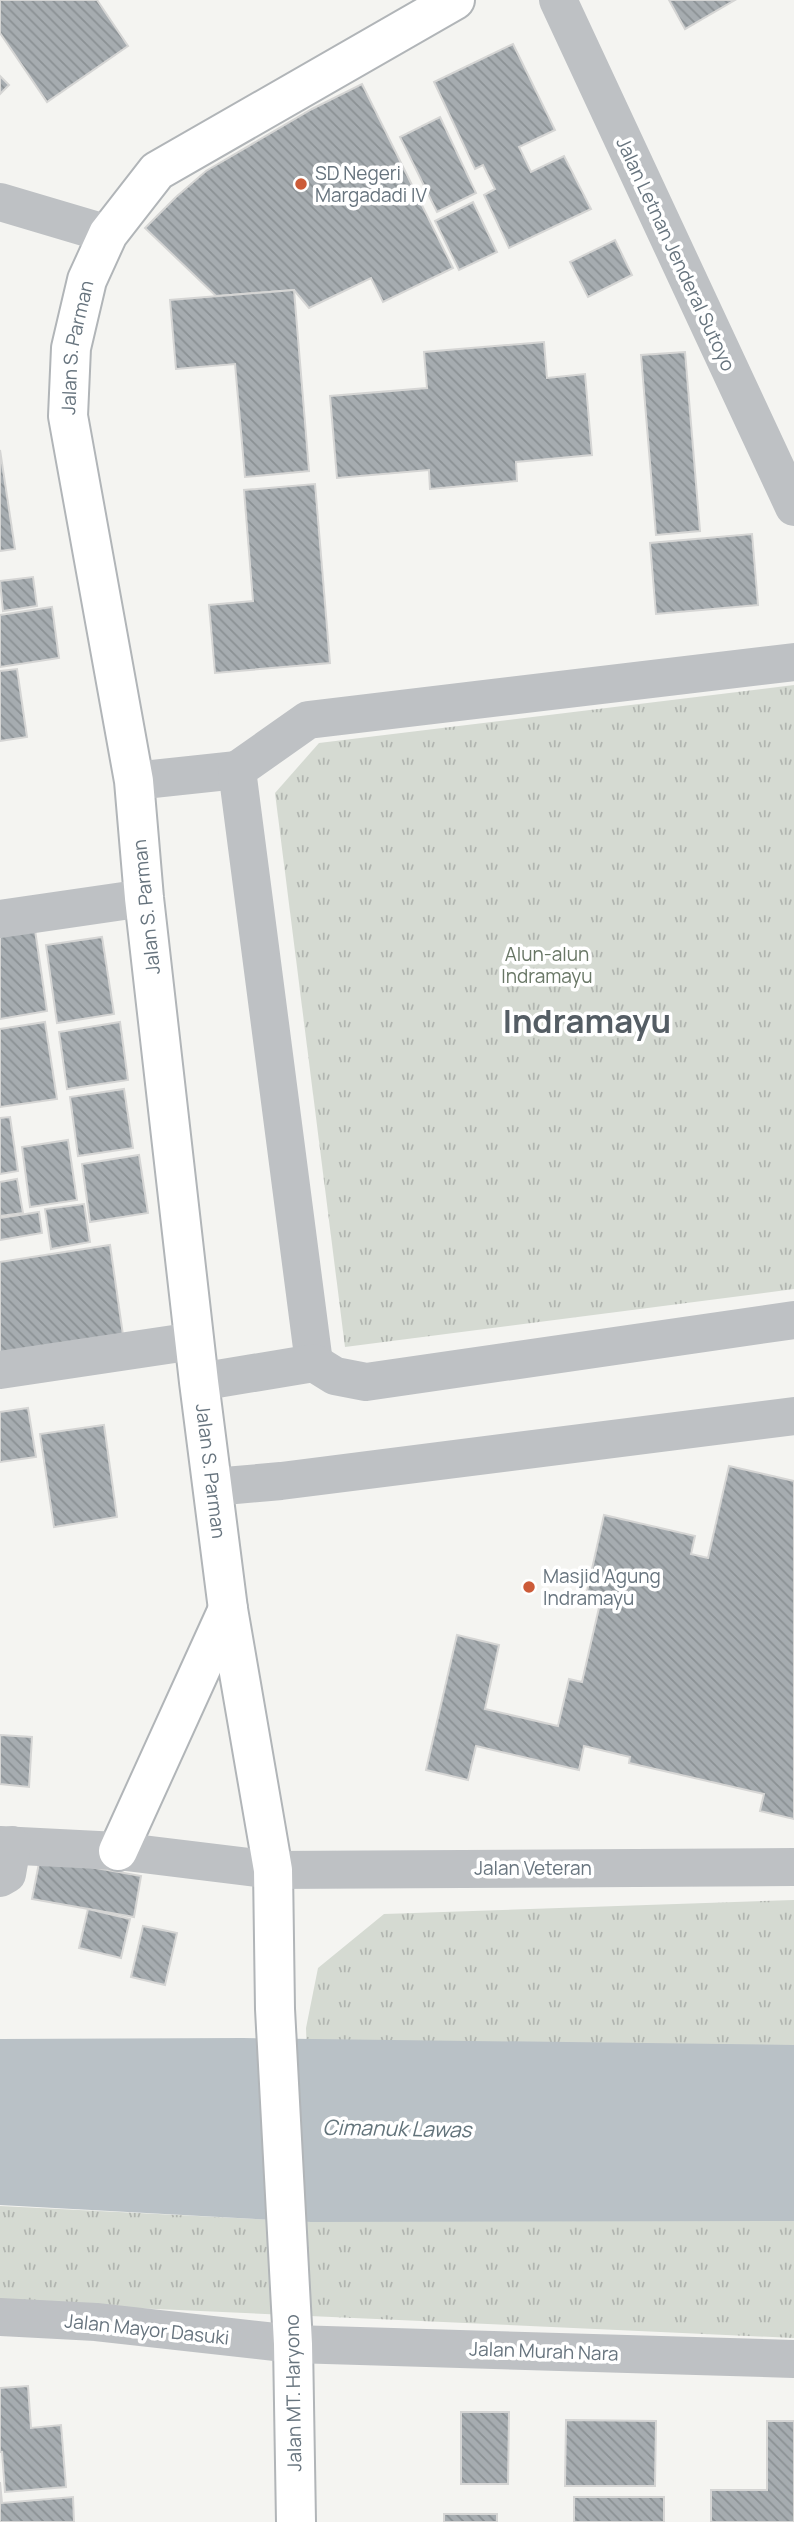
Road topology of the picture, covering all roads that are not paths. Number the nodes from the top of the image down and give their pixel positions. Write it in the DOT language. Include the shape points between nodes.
graph roads {
  1 [pos="455,0"];
  2 [pos="558,0"];
  3 [pos="0,202"];
  4 [pos="108,234"];
  5 [pos="794,507"];
  6 [pos="794,662"];
  7 [pos="237,770"];
  8 [pos="134,781"];
  9 [pos="144,898"];
  10 [pos="0,919"];
  11 [pos="794,1320"];
  12 [pos="194,1341"];
  13 [pos="314,1363"];
  14 [pos="0,1370"];
  15 [pos="199,1382"];
  16 [pos="794,1416"];
  17 [pos="213,1487"];
  18 [pos="228,1609"];
  19 [pos="118,1852"];
  20 [pos="4,1856"];
  21 [pos="794,1867"];
  22 [pos="273,1870"];
  23 [pos="275,2008"];
  24 [pos="0,2317"];
  25 [pos="293,2344"];
  26 [pos="794,2359"];
  27 [pos="296,2522"];
  1 -- 4 [label="main road, Jalan S. Parman" via="157,171"];
  2 -- 5 [label="street, Jalan Letnan Jenderal Sutoyo"];
  3 -- 4 [label="street"];
  4 -- 8 [label="main road, Jalan S. Parman" via="87,280 71,348 68,416"];
  6 -- 7 [label="street" via="308,720"];
  7 -- 8 [label="street"];
  7 -- 13 [label="street"];
  8 -- 9 [label="main road, Jalan S. Parman"];
  9 -- 10 [label="street"];
  9 -- 12 [label="main road, Jalan S. Parman"];
  11 -- 13 [label="street" via="366,1382 335,1376"];
  12 -- 14 [label="street"];
  12 -- 15 [label="main road, Jalan S. Parman"];
  13 -- 15 [label="street"];
  15 -- 17 [label="main road, Jalan S. Parman"];
  16 -- 17 [label="street"];
  17 -- 18 [label="main road, Jalan S. Parman"];
  18 -- 19 [label="main road"];
  18 -- 22 [label="main road, Jalan S. Parman"];
  19 -- 20 [label="street, Jalan Veteran"];
  19 -- 22 [label="street, Jalan Veteran"];
  21 -- 22 [label="street, Jalan Veteran"];
  22 -- 23 [label="main road, Jalan S. Parman"];
  23 -- 25 [label="main road, Jalan MT. Haryono"];
  24 -- 25 [label="street, Jalan Mayor Dasuki" via="96,2322"];
  25 -- 26 [label="street, Jalan Murah Nara"];
  25 -- 27 [label="main road, Jalan MT. Haryono"];
}
